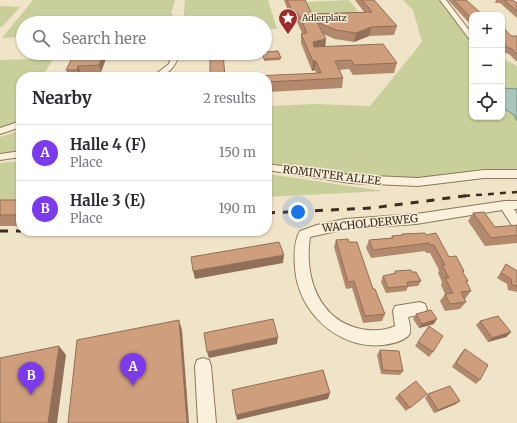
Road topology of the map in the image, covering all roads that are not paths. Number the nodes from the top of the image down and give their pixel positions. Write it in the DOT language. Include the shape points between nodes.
graph roads {
  1 [pos="442,0"];
  2 [pos="469,35"];
  3 [pos="174,60"];
  4 [pos="163,72"];
  5 [pos="16,126"];
  6 [pos="0,131"];
  7 [pos="16,155"];
  8 [pos="0,157"];
  9 [pos="272,168"];
  10 [pos="517,174"];
  11 [pos="511,205"];
  12 [pos="517,224"];
  13 [pos="420,309"];
  14 [pos="203,366"];
  15 [pos="207,423"];
  1 -- 2 [label="street"];
  3 -- 4 [label="street" via="172,65"];
  5 -- 6 [label="street"];
  7 -- 8 [label="street"];
  9 -- 10 [label="street, ROMINTER ALLEE" via="350,179 418,182 484,174"];
  11 -- 12 [label="street, WACHOLDERWEG"];
  11 -- 13 [label="street, WACHOLDERWEG" via="417,219 321,227 304,234 301,258 305,283 313,302 328,320 339,328 360,336 393,336 403,330 400,311"];
  14 -- 15 [label="street"];
}
